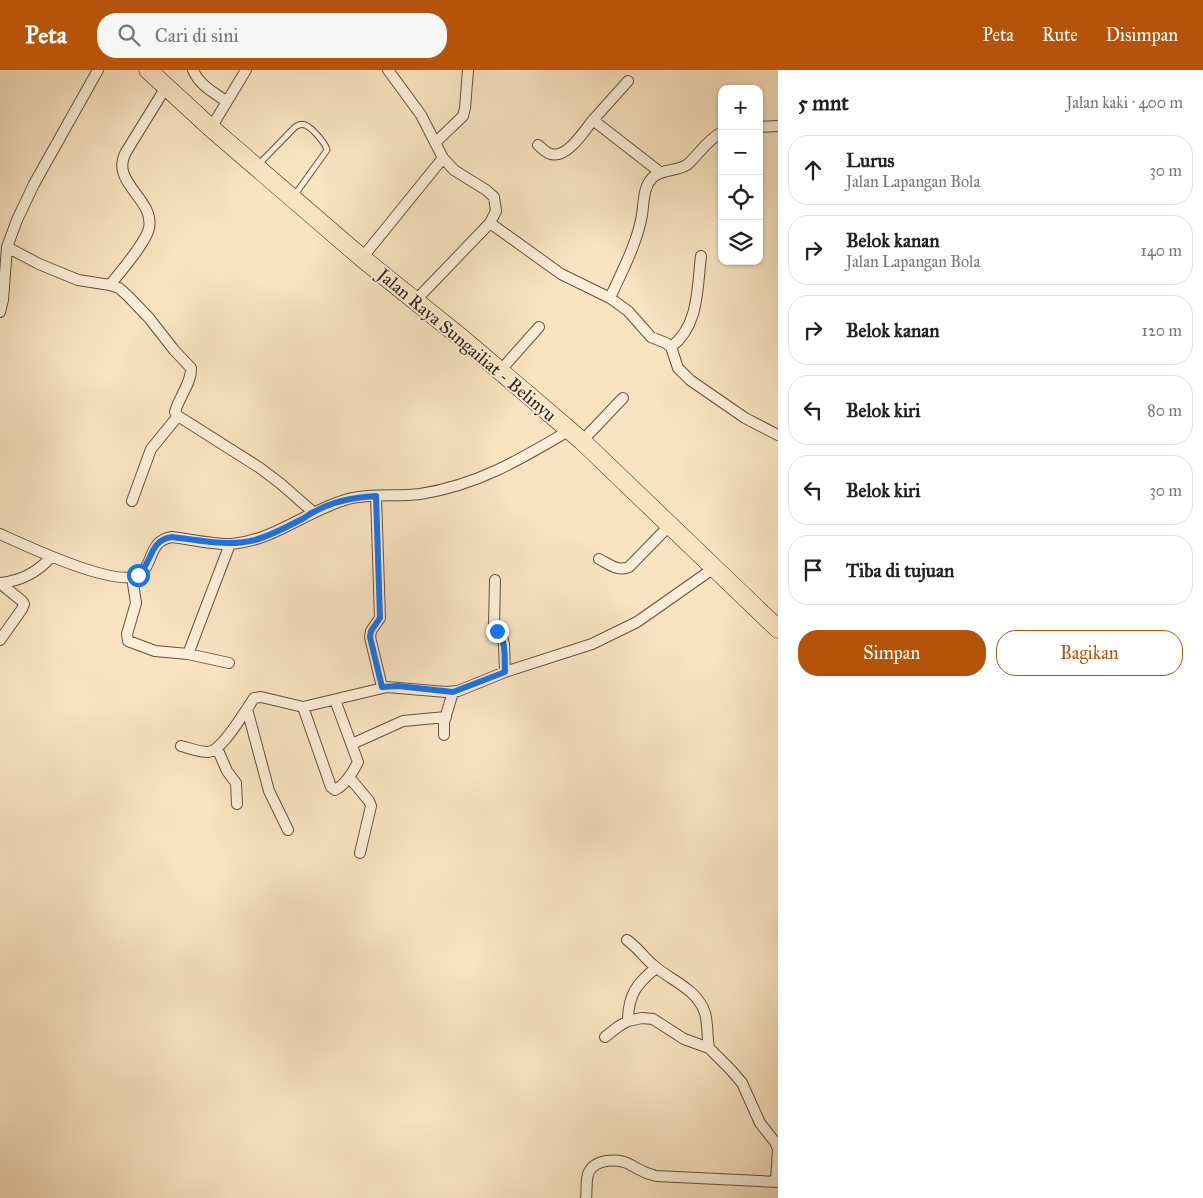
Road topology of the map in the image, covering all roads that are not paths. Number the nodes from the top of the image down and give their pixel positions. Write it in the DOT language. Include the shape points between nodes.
graph roads {
  1 [pos="98,70"];
  2 [pos="148,70"];
  3 [pos="193,70"];
  4 [pos="246,70"];
  5 [pos="388,70"];
  6 [pos="468,70"];
  7 [pos="628,81"];
  8 [pos="166,87"];
  9 [pos="226,101"];
  10 [pos="593,120"];
  11 [pos="778,126"];
  12 [pos="763,127"];
  13 [pos="211,128"];
  14 [pos="718,135"];
  15 [pos="435,143"];
  16 [pos="538,145"];
  17 [pos="443,158"];
  18 [pos="256,167"];
  19 [pos="661,172"];
  20 [pos="293,198"];
  21 [pos="490,223"];
  22 [pos="3,249"];
  23 [pos="701,256"];
  24 [pos="362,258"];
  25 [pos="110,285"];
  26 [pos="610,298"];
  27 [pos="415,301"];
  28 [pos="0,312"];
  29 [pos="539,327"];
  30 [pos="671,348"];
  31 [pos="500,371"];
  32 [pos="622,398"];
  33 [pos="178,416"];
  34 [pos="576,435"];
  35 [pos="778,435"];
  36 [pos="376,496"];
  37 [pos="132,501"];
  38 [pos="313,512"];
  39 [pos="670,525"];
  40 [pos="0,534"];
  41 [pos="230,544"];
  42 [pos="51,557"];
  43 [pos="600,559"];
  44 [pos="714,568"];
  45 [pos="132,577"];
  46 [pos="495,580"];
  47 [pos="0,583"];
  48 [pos="778,629"];
  49 [pos="0,640"];
  50 [pos="188,654"];
  51 [pos="229,663"];
  52 [pos="505,672"];
  53 [pos="382,687"];
  54 [pos="453,692"];
  55 [pos="336,700"];
  56 [pos="303,707"];
  57 [pos="247,709"];
  58 [pos="446,717"];
  59 [pos="444,735"];
  60 [pos="352,744"];
  61 [pos="181,746"];
  62 [pos="217,748"];
  63 [pos="349,777"];
  64 [pos="237,804"];
  65 [pos="288,830"];
  66 [pos="360,853"];
  67 [pos="628,940"];
  68 [pos="656,968"];
  69 [pos="628,1021"];
  70 [pos="606,1037"];
  71 [pos="708,1048"];
  72 [pos="777,1182"];
  73 [pos="586,1198"];
  1 -- 22 [label="street" via="34,184"];
  2 -- 8 [label="highway, Jalan Raya Sungailiat - Belinyu"];
  3 -- 9 [label="street" via="205,87"];
  4 -- 9 [label="street"];
  5 -- 15 [label="street" via="421,115"];
  6 -- 15 [label="street" via="463,116"];
  7 -- 10 [label="street"];
  8 -- 13 [label="highway, Jalan Raya Sungailiat - Belinyu"];
  8 -- 25 [label="street" via="121,163 122,173 142,203 149,224 146,236"];
  9 -- 13 [label="street"];
  10 -- 16 [label="street" via="561,154 550,154"];
  10 -- 19 [label="street"];
  11 -- 12 [label="street"];
  13 -- 18 [label="highway, Jalan Raya Sungailiat - Belinyu"];
  14 -- 19 [label="street" via="687,164"];
  15 -- 17 [label="street"];
  17 -- 21 [label="street" via="454,170 494,197 496,211"];
  17 -- 24 [label="street"];
  18 -- 20 [label="highway, Jalan Raya Sungailiat - Belinyu"];
  18 -- 20 [label="lane" via="295,127 307,126 327,150"];
  19 -- 26 [label="street" via="647,187 635,240"];
  20 -- 24 [label="highway, Jalan Raya Sungailiat - Belinyu"];
  21 -- 26 [label="street" via="561,274"];
  21 -- 27 [label="street"];
  22 -- 25 [label="street" via="78,280"];
  22 -- 28 [label="street"];
  23 -- 30 [label="street" via="692,318 684,334"];
  24 -- 27 [label="highway, Jalan Raya Sungailiat - Belinyu"];
  25 -- 33 [label="street" via="128,296 191,368 190,377 177,402 175,412"];
  26 -- 30 [label="street" via="651,336"];
  27 -- 31 [label="highway, Jalan Raya Sungailiat - Belinyu"];
  29 -- 31 [label="street"];
  30 -- 35 [label="street" via="678,368 690,380 746,418"];
  31 -- 34 [label="highway, Jalan Raya Sungailiat - Belinyu"];
  32 -- 34 [label="street"];
  33 -- 37 [label="street" via="151,449"];
  33 -- 38 [label="street" via="260,468"];
  34 -- 36 [label="street" via="470,481 422,493"];
  34 -- 39 [label="highway, Jalan Raya Sungailiat - Belinyu"];
  36 -- 38 [label="street" via="353,498"];
  36 -- 53 [label="street" via="380,618 370,637"];
  38 -- 41 [label="street" via="266,536"];
  39 -- 43 [label="street" via="624,570"];
  39 -- 44 [label="highway, Jalan Raya Sungailiat - Belinyu"];
  40 -- 42 [label="street"];
  41 -- 45 [label="street" via="164,538 154,548 144,570"];
  41 -- 50 [label="street"];
  42 -- 45 [label="street" via="114,577"];
  42 -- 47 [label="street" via="36,572"];
  44 -- 48 [label="highway, Jalan Raya Sungailiat - Belinyu"];
  44 -- 52 [label="street" via="650,614 616,633"];
  45 -- 50 [label="street" via="136,603 128,641 154,651"];
  46 -- 52 [label="street" via="494,625 504,644"];
  47 -- 49 [label="street" via="24,604"];
  50 -- 51 [label="street"];
  52 -- 54 [label="street"];
  53 -- 54 [label="street"];
  53 -- 55 [label="street"];
  54 -- 58 [label="street"];
  55 -- 56 [label="street"];
  55 -- 60 [label="street"];
  56 -- 57 [label="street" via="257,696"];
  56 -- 63 [label="street" via="332,789 339,788"];
  57 -- 62 [label="street"];
  57 -- 65 [label="street" via="269,791"];
  58 -- 59 [label="street"];
  58 -- 60 [label="street" via="403,722"];
  60 -- 63 [label="street" via="358,762"];
  61 -- 62 [label="street" via="207,752"];
  62 -- 64 [label="street" via="236,783"];
  63 -- 66 [label="street" via="371,806"];
  67 -- 68 [label="street"];
  68 -- 69 [label="street" via="638,985 629,1007"];
  68 -- 71 [label="street" via="683,986 699,1003 705,1013"];
  69 -- 70 [label="street"];
  69 -- 71 [label="street" via="653,1019 684,1039"];
  71 -- 72 [label="street" via="742,1083 760,1122 775,1142 778,1149"];
  72 -- 73 [label="street" via="656,1176 630,1164 607,1161 595,1165 588,1173"];
}
